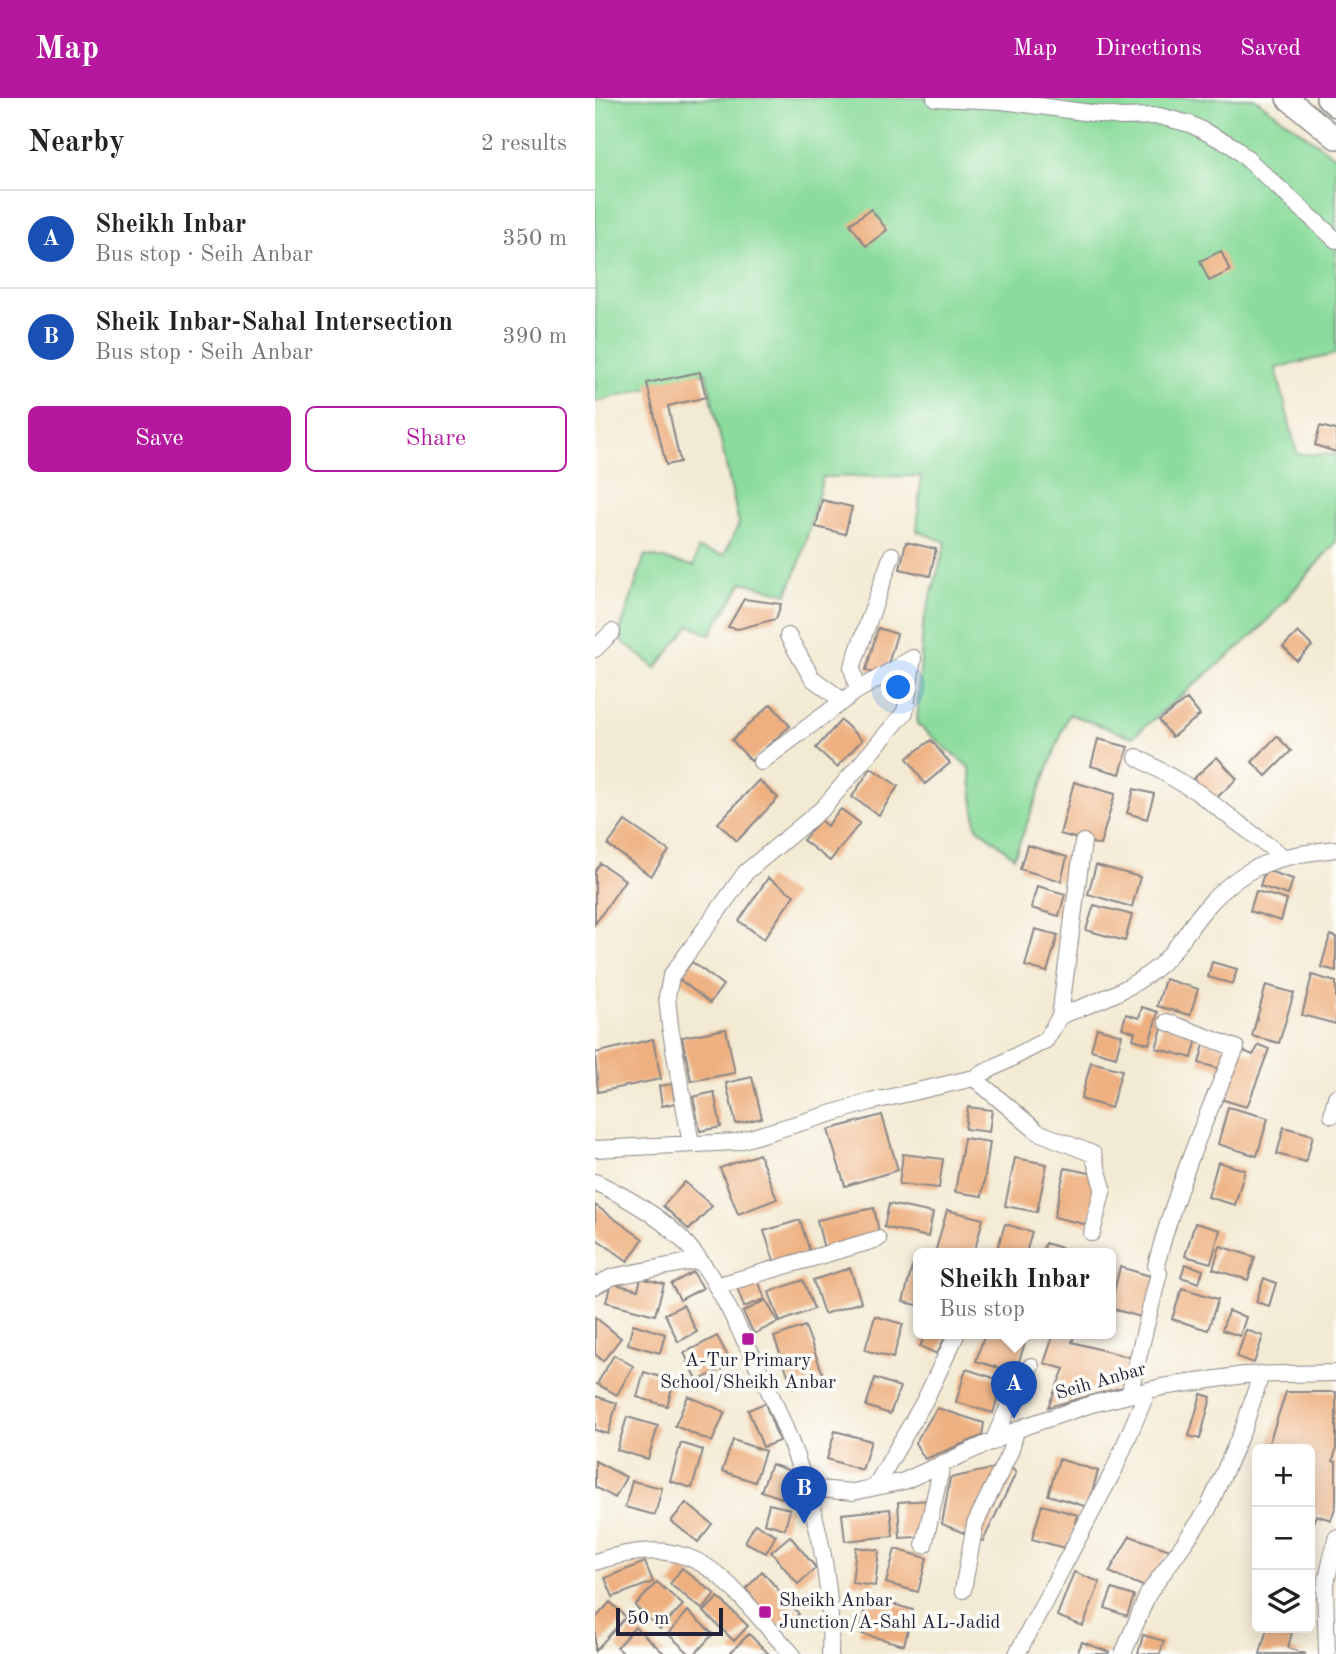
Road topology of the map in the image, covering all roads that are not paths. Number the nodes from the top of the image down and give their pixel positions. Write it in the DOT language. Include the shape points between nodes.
graph roads {
  1 [pos="935,98"];
  2 [pos="1287,98"];
  3 [pos="1327,98"];
  4 [pos="1336,106"];
  5 [pos="1336,138"];
  6 [pos="1336,240"];
  7 [pos="892,555"];
  8 [pos="612,632"];
  9 [pos="788,636"];
  10 [pos="595,649"];
  11 [pos="858,690"];
  12 [pos="843,701"];
  13 [pos="1137,757"];
  14 [pos="761,761"];
  15 [pos="1083,842"];
  16 [pos="1336,849"];
  17 [pos="1282,856"];
  18 [pos="1061,1016"];
  19 [pos="1167,1022"];
  20 [pos="974,1078"];
  21 [pos="1336,1097"];
  22 [pos="1332,1115"];
  23 [pos="596,1143"];
  24 [pos="691,1144"];
  25 [pos="595,1182"];
  26 [pos="1092,1234"];
  27 [pos="878,1238"];
  28 [pos="699,1260"];
  29 [pos="595,1286"];
  30 [pos="716,1286"];
  31 [pos="954,1339"];
  32 [pos="1031,1366"];
  33 [pos="1336,1373"];
  34 [pos="1261,1374"];
  35 [pos="1148,1390"];
  36 [pos="1129,1395"];
  37 [pos="1016,1431"];
  38 [pos="993,1441"];
  39 [pos="942,1465"];
  40 [pos="875,1487"];
  41 [pos="807,1488"];
  42 [pos="1336,1538"];
  43 [pos="924,1545"];
  44 [pos="595,1562"];
  45 [pos="963,1590"];
  46 [pos="792,1654"];
  47 [pos="830,1654"];
  48 [pos="1017,1654"];
  49 [pos="1123,1654"];
  50 [pos="1327,1654"];
  1 -- 6 [label="street" via="1002,101 1121,117 1159,116 1190,124 1233,146"];
  2 -- 5 [label="main road"];
  3 -- 4 [label="main road"];
  7 -- 11 [label="street" via="852,668"];
  8 -- 10 [label="street"];
  9 -- 12 [label="street" via="812,678"];
  11 -- 12 [label="street"];
  11 -- 24 [label="street" via="913,658 905,712 823,808 746,872 671,975 667,997 670,1026"];
  12 -- 14 [label="street"];
  13 -- 17 [label="street" via="1197,792"];
  15 -- 18 [label="street"];
  16 -- 17 [label="street"];
  17 -- 18 [label="street" via="1244,874 1205,908 1163,963 1134,986"];
  18 -- 20 [label="street" via="1046,1041"];
  19 -- 36 [label="street" via="1236,1048 1196,1135 1174,1199"];
  20 -- 24 [label="street" via="870,1102 736,1142"];
  20 -- 26 [label="street" via="1038,1132 1093,1154 1103,1188"];
  21 -- 22 [label="street"];
  23 -- 24 [label="street"];
  25 -- 28 [label="street" via="674,1234"];
  27 -- 30 [label="street"];
  28 -- 29 [label="street" via="612,1277"];
  28 -- 30 [label="street"];
  30 -- 41 [label="street" via="762,1374"];
  31 -- 40 [label="street"];
  32 -- 38 [label="street"];
  33 -- 34 [label="street, Seih Anbar"];
  34 -- 35 [label="street, Seih Anbar"];
  34 -- 49 [label="street" via="1207,1511 1148,1594"];
  35 -- 36 [label="street, Seih Anbar"];
  35 -- 48 [label="street" via="1114,1470"];
  36 -- 37 [label="street, Seih Anbar"];
  37 -- 38 [label="street, Seih Anbar"];
  37 -- 45 [label="street" via="975,1524"];
  38 -- 39 [label="street, Seih Anbar"];
  39 -- 40 [label="street, Seih Anbar"];
  39 -- 43 [label="street"];
  40 -- 41 [label="street, Seih Anbar" via="853,1492"];
  41 -- 47 [label="street" via="830,1603"];
  42 -- 50 [label="street" via="1325,1588"];
  44 -- 46 [label="street" via="622,1553 661,1549 705,1564"];
}
